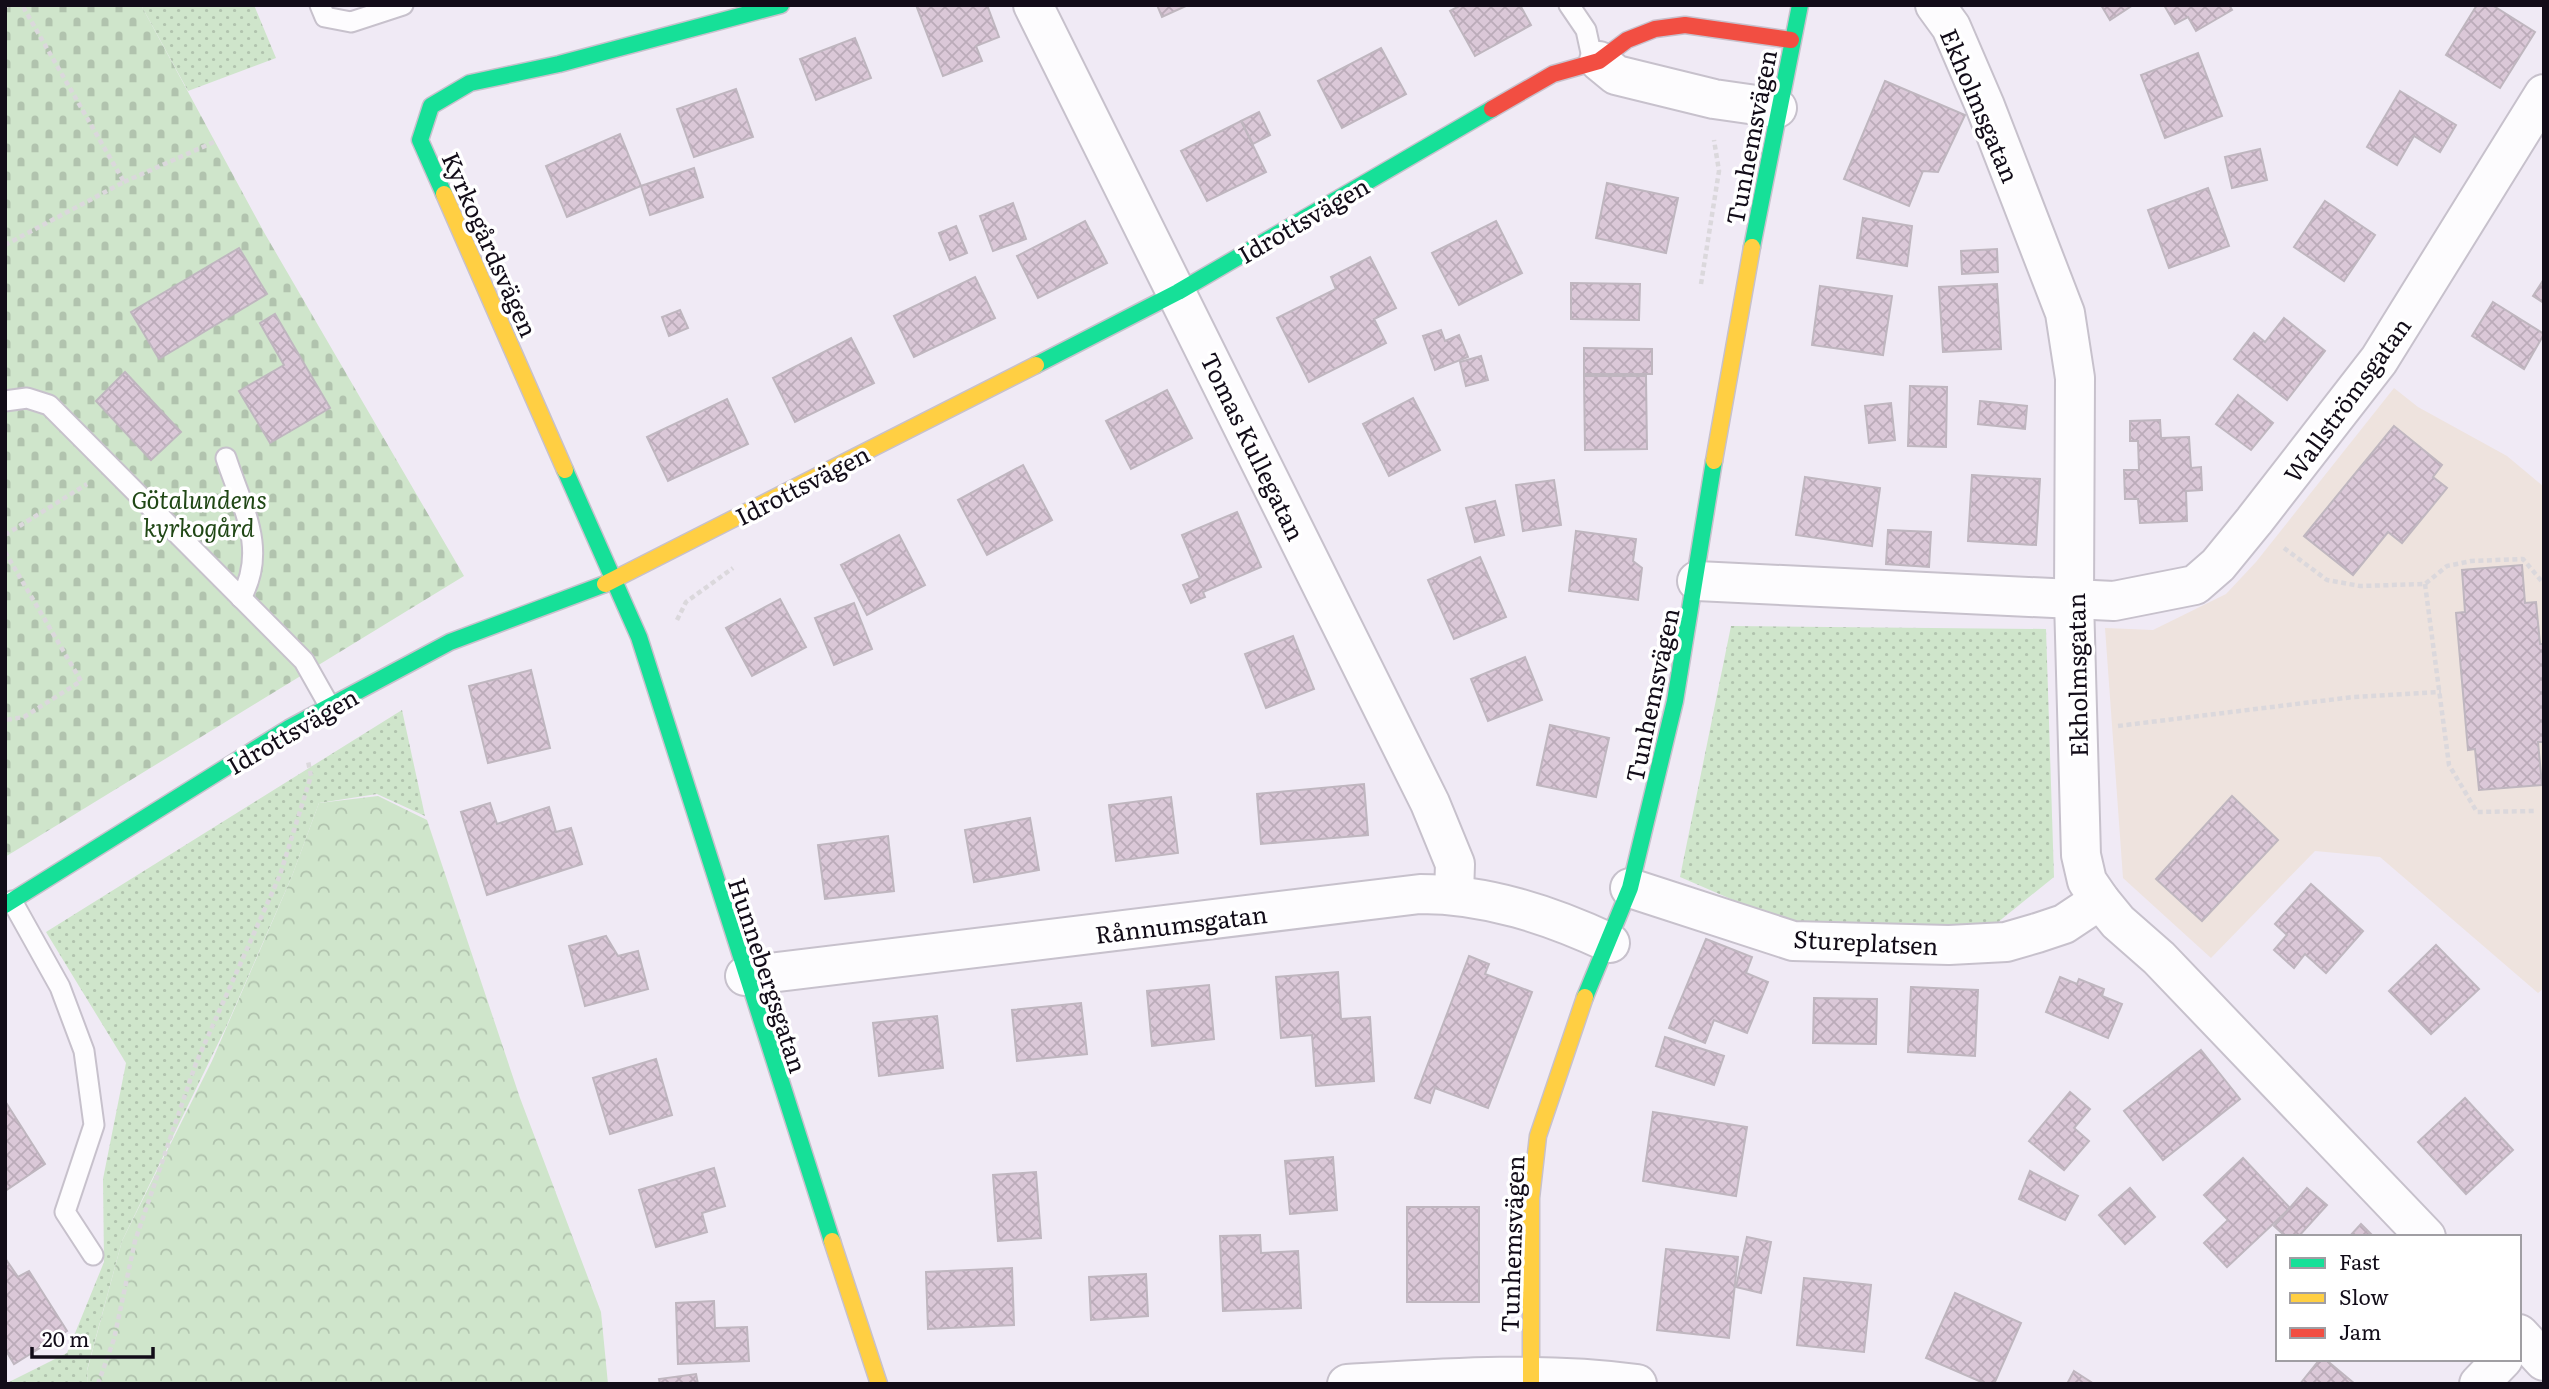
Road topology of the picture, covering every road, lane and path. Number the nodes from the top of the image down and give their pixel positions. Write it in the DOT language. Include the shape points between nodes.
graph roads {
  1 [pos="22,5"];
  2 [pos="320,5"];
  3 [pos="403,5"];
  4 [pos="781,5"];
  5 [pos="1033,5"];
  6 [pos="1569,5"];
  7 [pos="1800,5"];
  8 [pos="1938,6"];
  9 [pos="1791,40"];
  10 [pos="1596,62"];
  11 [pos="2544,94"];
  12 [pos="1776,108"];
  13 [pos="1712,132"];
  14 [pos="214,142"];
  15 [pos="124,182"];
  16 [pos="5,245"];
  17 [pos="1700,290"];
  18 [pos="1178,292"];
  19 [pos="5,401"];
  20 [pos="226,458"];
  21 [pos="112,468"];
  22 [pos="2255,521"];
  23 [pos="5,535"];
  24 [pos="5,552"];
  25 [pos="614,580"];
  26 [pos="1697,581"];
  27 [pos="2426,584"];
  28 [pos="2544,584"];
  29 [pos="241,598"];
  30 [pos="2074,600"];
  31 [pos="2441,692"];
  32 [pos="330,707"];
  33 [pos="5,720"];
  34 [pos="289,728"];
  35 [pos="2076,731"];
  36 [pos="2536,811"];
  37 [pos="1630,888"];
  38 [pos="1454,894"];
  39 [pos="2100,900"];
  40 [pos="9,903"];
  41 [pos="1610,943"];
  42 [pos="745,976"];
  43 [pos="2424,1235"];
  44 [pos="93,1255"];
  45 [pos="2505,1361"];
  46 [pos="1531,1380"];
  47 [pos="98,1384"];
  48 [pos="879,1384"];
  49 [pos="1347,1384"];
  50 [pos="1637,1384"];
  51 [pos="2479,1384"];
  1 -- 15 [label="path"];
  2 -- 3 [label="lane" via="325,17 351,22"];
  4 -- 25 [label="street, Kyrkogårdsvägen" via="470,83 431,106 420,140"];
  5 -- 18 [label="street, Tomas Kullegatan"];
  6 -- 10 [label="lane" via="1586,30"];
  7 -- 9 [label="street, Tunhemsvägen"];
  8 -- 30 [label="street, Ekholmsgatan" via="1984,106 2065,313 2075,378"];
  9 -- 10 [label="street, Idrottsvägen" via="1685,25 1655,29 1627,40"];
  9 -- 12 [label="street, Tunhemsvägen"];
  10 -- 12 [label="street" via="1616,75 1664,88"];
  10 -- 18 [label="street, Idrottsvägen" via="1553,74"];
  11 -- 22 [label="street, Wallströmsgatan" via="2379,360"];
  12 -- 26 [label="street, Tunhemsvägen"];
  13 -- 17 [label="path" via="1719,171"];
  14 -- 15 [label="path"];
  15 -- 16 [label="path"];
  18 -- 25 [label="street, Idrottsvägen"];
  18 -- 38 [label="street, Tomas Kullegatan" via="1430,803 1455,864"];
  19 -- 21 [label="lane" via="27,398 49,405"];
  20 -- 29 [label="lane" via="254,544 253,576"];
  21 -- 23 [label="path"];
  21 -- 29 [label="lane"];
  22 -- 27 [label="path" via="2326,580 2360,586"];
  22 -- 30 [label="street, Wallströmsgatan" via="2195,585 2114,601"];
  24 -- 33 [label="path" via="81,681 24,717"];
  25 -- 32 [label="street, Idrottsvägen" via="450,642"];
  25 -- 42 [label="street, Hunnebergsgatan" via="639,636"];
  26 -- 30 [label="street"];
  26 -- 37 [label="street, Tunhemsvägen" via="1675,701"];
  27 -- 28 [label="path" via="2447,566 2523,559"];
  27 -- 31 [label="path"];
  29 -- 32 [label="lane" via="304,661"];
  30 -- 35 [label="street, Ekholmsgatan"];
  31 -- 35 [label="path" via="2353,697"];
  31 -- 36 [label="path" via="2449,765 2477,812"];
  32 -- 34 [label="street, Idrottsvägen"];
  34 -- 40 [label="street, Idrottsvägen"];
  34 -- 47 [label="path" via="305,748 311,776 304,802 280,875 196,1063 135,1241 114,1339"];
  35 -- 39 [label="street, Ekholmsgatan" via="2081,855 2087,881"];
  37 -- 39 [label="street, Stureplatsen" via="1793,941 1949,945 2006,942 2037,933 2064,924"];
  37 -- 41 [label="street, Tunhemsvägen"];
  38 -- 41 [label="street, Rånnumsgatan" via="1492,900 1564,922"];
  38 -- 42 [label="street, Rånnumsgatan" via="1406,895"];
  39 -- 43 [label="street, Ekholmsgatan"];
  40 -- 44 [label="lane" via="60,987 84,1051 94,1125 65,1212"];
  41 -- 46 [label="street, Tunhemsvägen" via="1574,1025 1538,1136 1531,1198"];
  42 -- 48 [label="street, Hunnebergsgatan"];
  45 -- 51 [label="street"];
  46 -- 49 [label="street"];
  46 -- 50 [label="street" via="1576,1376"];
}
